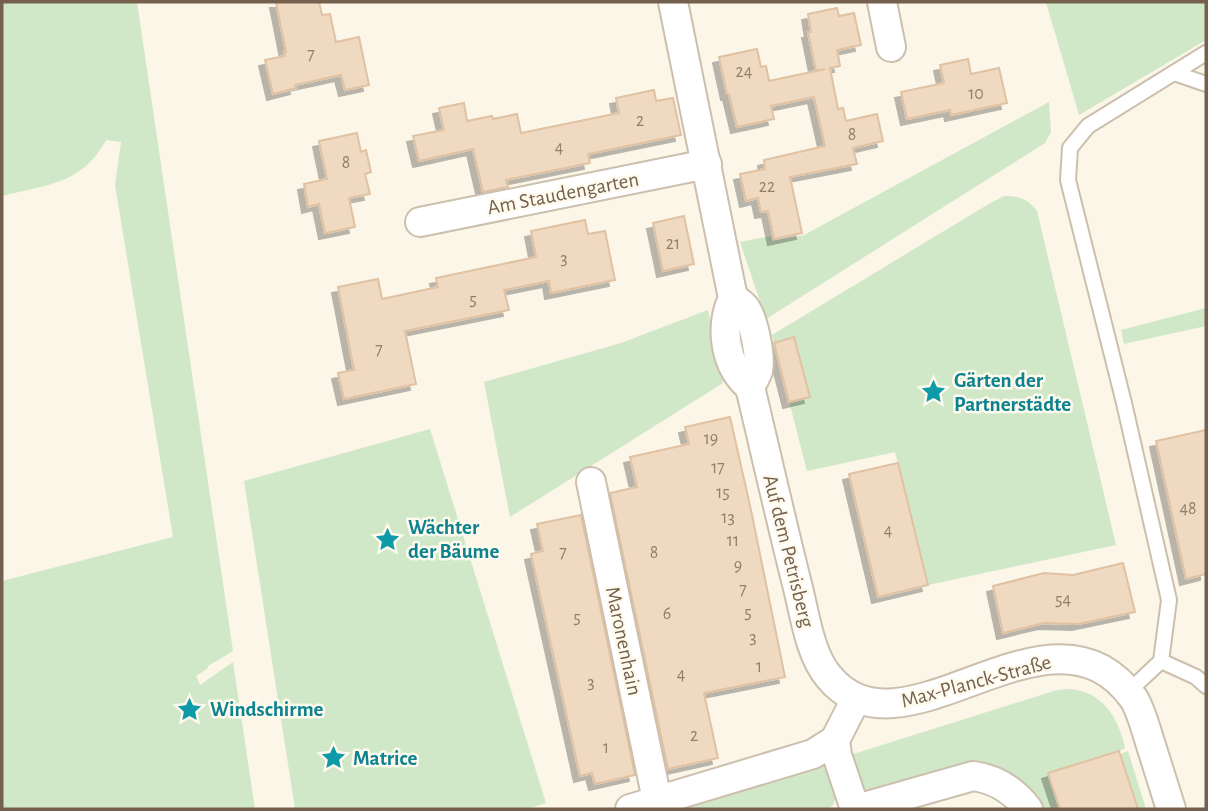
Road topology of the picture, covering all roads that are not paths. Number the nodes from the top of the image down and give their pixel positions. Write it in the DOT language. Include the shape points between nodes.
graph roads {
  1 [pos="673,2"];
  2 [pos="882,2"];
  3 [pos="891,47"];
  4 [pos="1206,53"];
  5 [pos="1174,73"];
  6 [pos="1206,84"];
  7 [pos="707,164"];
  8 [pos="420,222"];
  9 [pos="591,482"];
  10 [pos="1161,661"];
  11 [pos="1206,686"];
  12 [pos="1128,692"];
  13 [pos="856,699"];
  14 [pos="835,740"];
  15 [pos="643,805"];
  16 [pos="856,809"];
  17 [pos="1028,809"];
  18 [pos="1171,809"];
  1 -- 7 [label="street, Auf dem Petrisberg"];
  2 -- 3 [label="street"];
  4 -- 5 [label="lane"];
  5 -- 6 [label="lane"];
  5 -- 10 [label="lane" via="1088,126 1070,148 1068,180 1130,402 1168,600"];
  7 -- 8 [label="street, Am Staudengarten"];
  7 -- 13 [label="street, Auf dem Petrisberg" via="733,298 725,321 726,343 734,370 750,387 814,651 827,675"];
  9 -- 15 [label="street, Maronenhain"];
  10 -- 11 [label="lane"];
  10 -- 12 [label="lane"];
  12 -- 13 [label="street, Max-Planck-Straße" via="1113,676 1091,664 1049,659 920,699 889,703"];
  12 -- 18 [label="street, Max-Planck-Straße" via="1142,717"];
  13 -- 14 [label="street"];
  14 -- 15 [label="street, Maronenhain" via="813,754"];
  14 -- 16 [label="street"];
  16 -- 17 [label="street" via="973,776 1004,787"];
}
